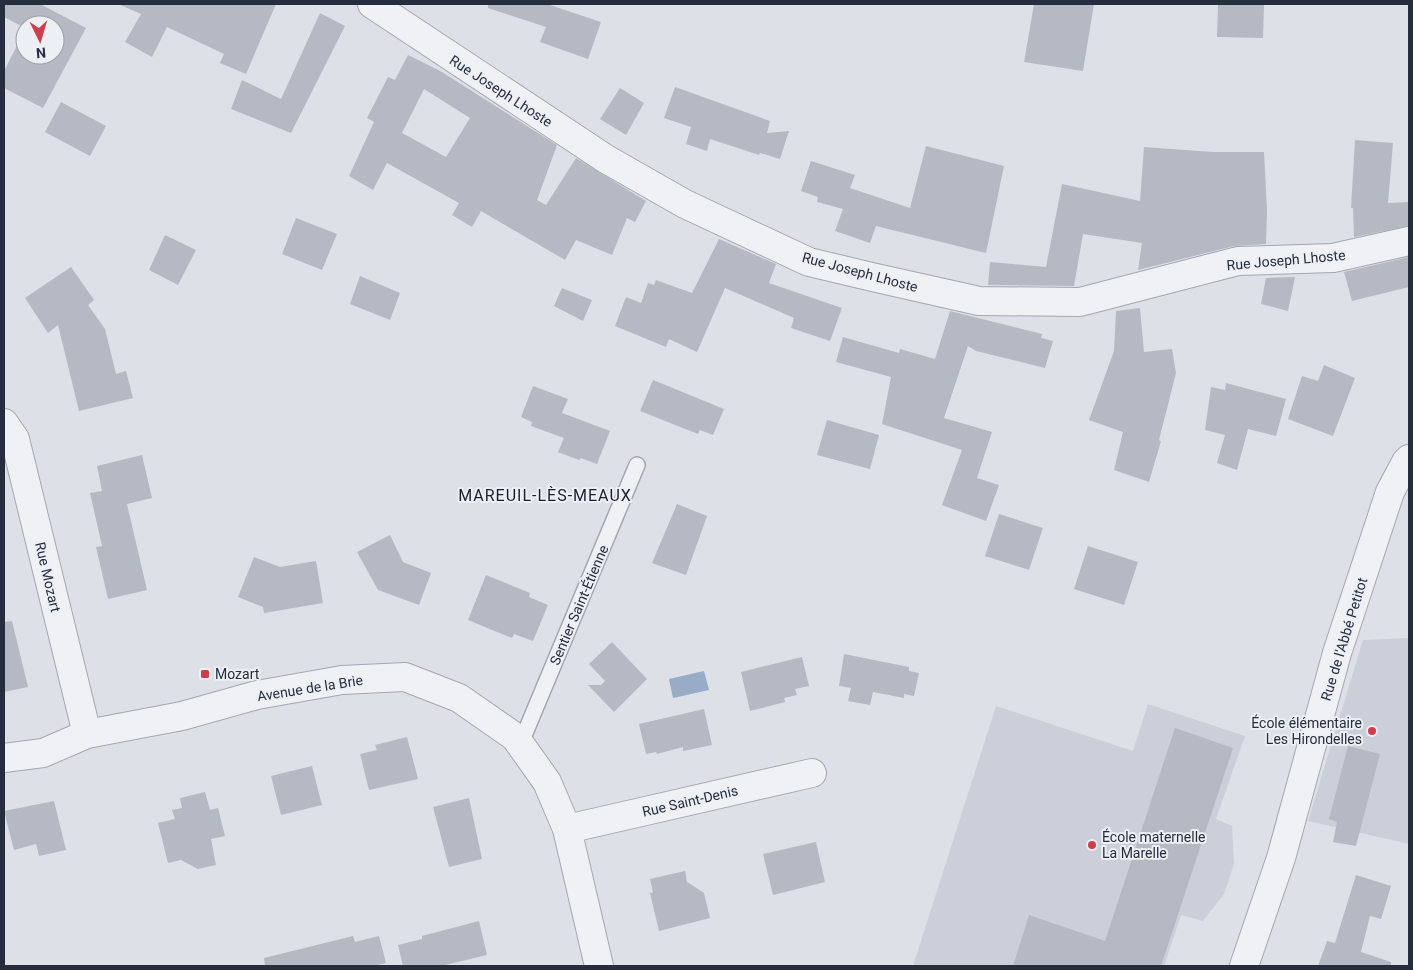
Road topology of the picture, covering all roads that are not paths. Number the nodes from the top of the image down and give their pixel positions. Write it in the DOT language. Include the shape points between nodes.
graph roads {
  1 [pos="372,4"];
  2 [pos="1409,241"];
  3 [pos="4,423"];
  4 [pos="1409,459"];
  5 [pos="637,465"];
  6 [pos="87,734"];
  7 [pos="520,745"];
  8 [pos="4,758"];
  9 [pos="812,773"];
  10 [pos="567,830"];
  11 [pos="599,966"];
  12 [pos="1244,966"];
  1 -- 2 [label="street, Rue Joseph Lhoste" via="606,160 685,204 809,262 872,277 979,301 1080,302 1238,261 1333,258"];
  3 -- 6 [label="street, Rue Mozart" via="15,439"];
  4 -- 12 [label="street, Rue de l'Abbé Petitot" via="1390,492 1384,510 1338,654 1281,858"];
  5 -- 7 [label="lane, Sentier Saint-Étienne"];
  6 -- 7 [label="street, Avenue de la Brie" via="182,716 276,691 342,680 405,677 459,698"];
  6 -- 8 [label="street, Avenue de la Brie" via="43,753"];
  7 -- 10 [label="street, Avenue de la Brie" via="547,782"];
  9 -- 10 [label="street, Rue Saint-Denis"];
  10 -- 11 [label="street, Avenue de la Brie"];
}
